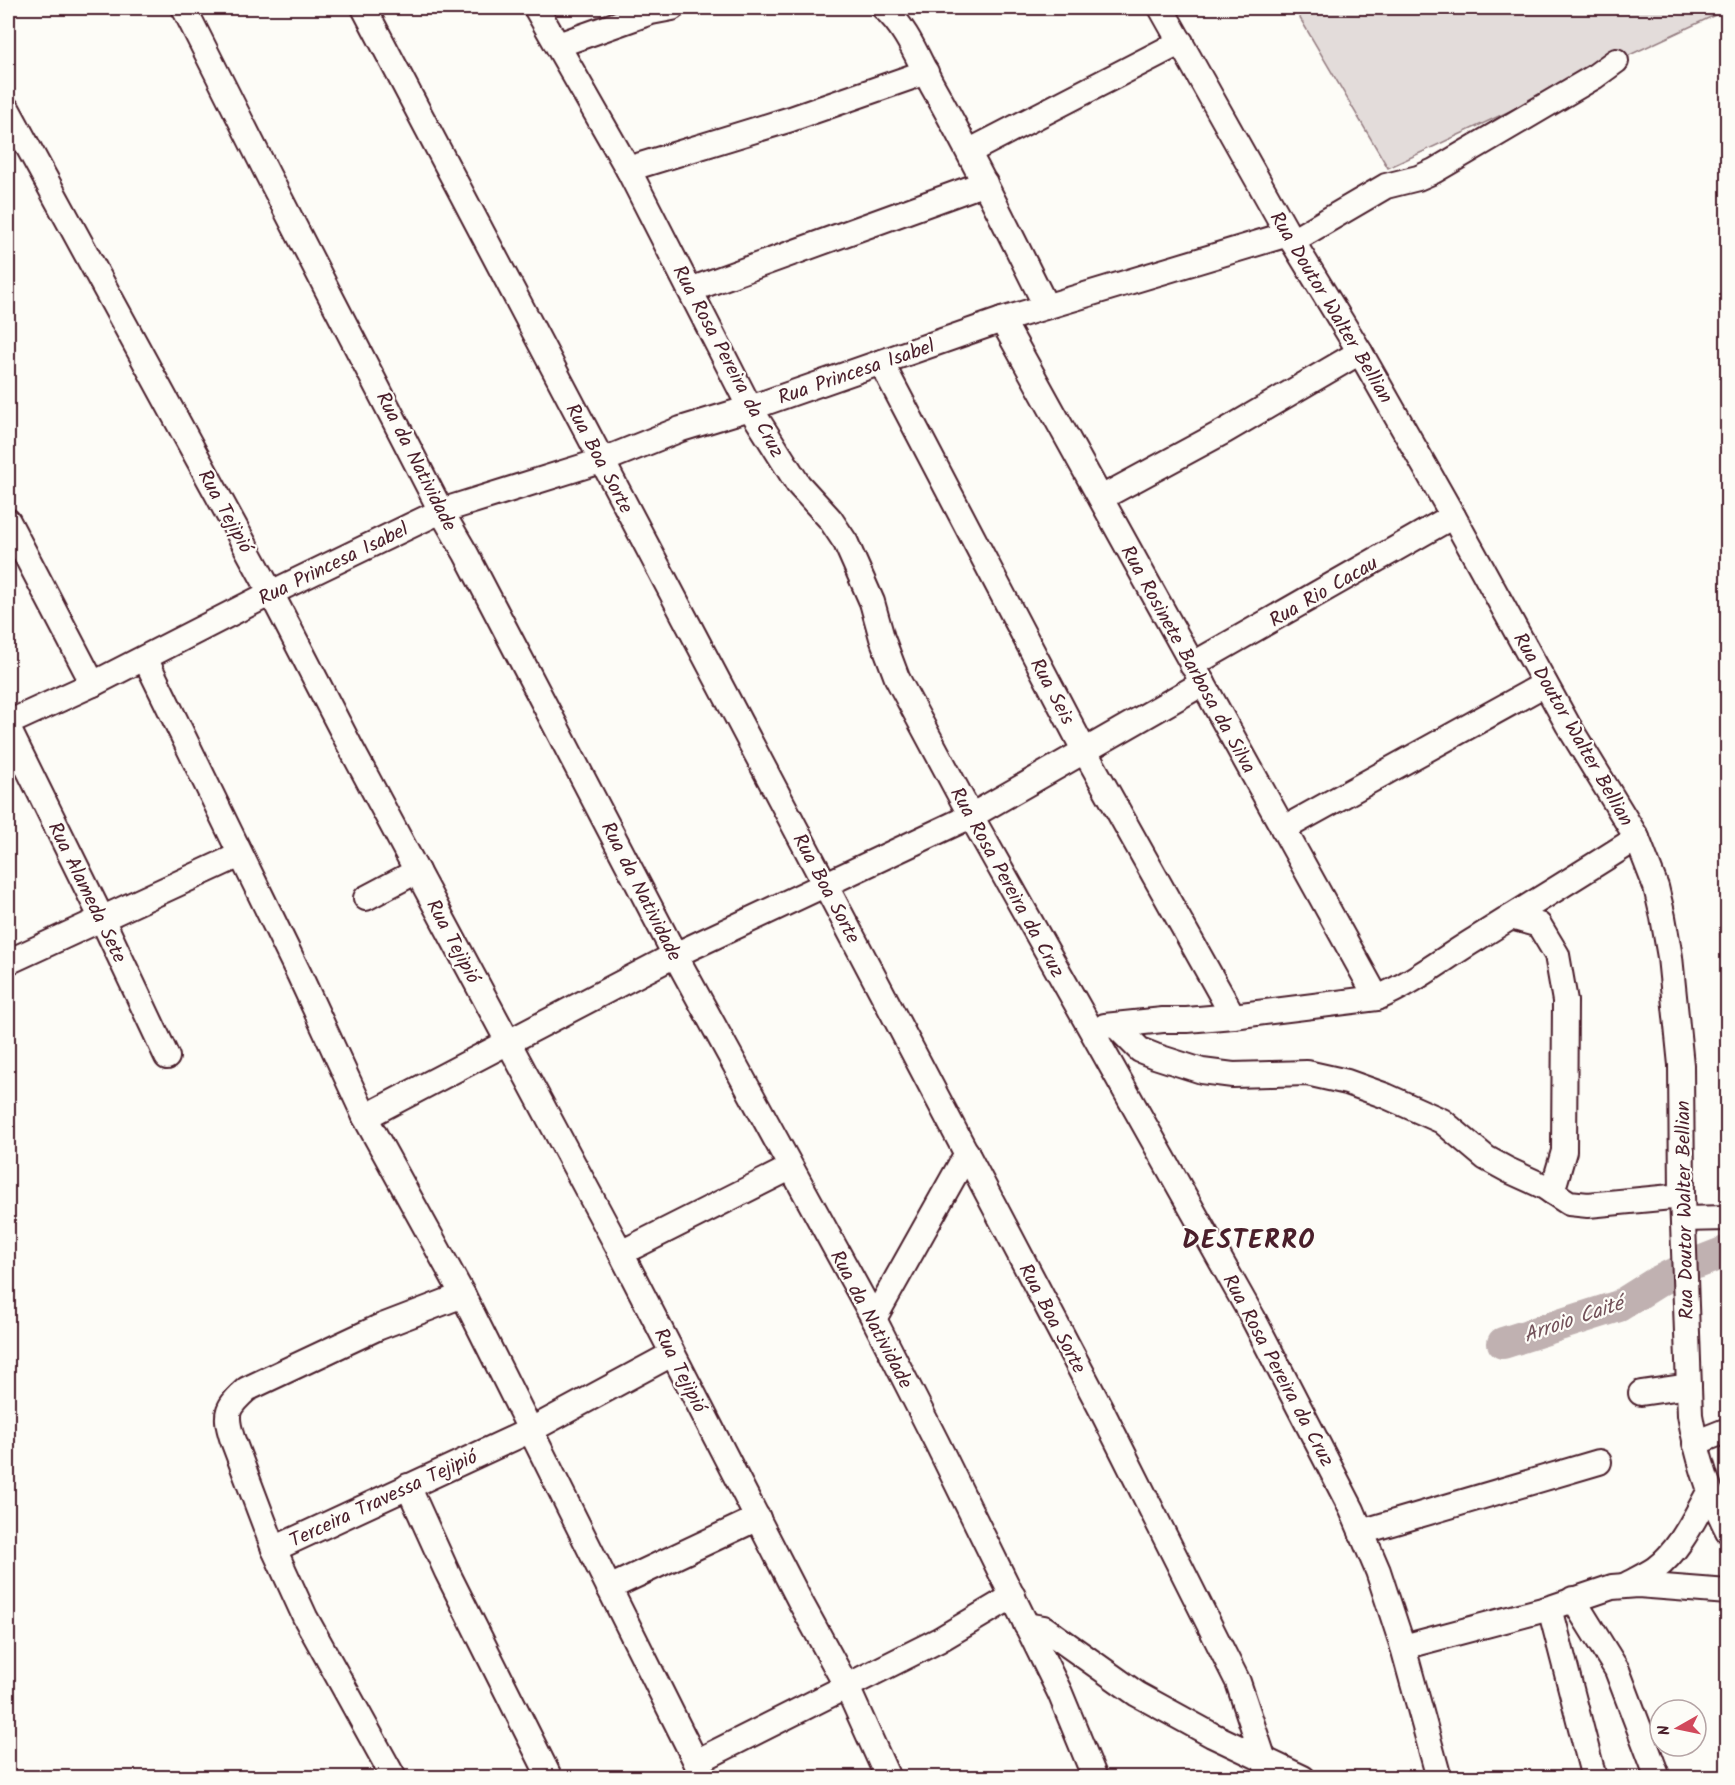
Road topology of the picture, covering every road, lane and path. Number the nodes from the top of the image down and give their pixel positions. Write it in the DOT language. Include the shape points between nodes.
graph roads {
  1 [pos="184,8"];
  2 [pos="364,8"];
  3 [pos="536,8"];
  4 [pos="672,8"];
  5 [pos="884,8"];
  6 [pos="1161,8"];
  7 [pos="1181,42"];
  8 [pos="558,45"];
  9 [pos="1616,61"];
  10 [pos="926,72"];
  11 [pos="8,110"];
  12 [pos="969,151"];
  13 [pos="628,169"];
  14 [pos="985,183"];
  15 [pos="1290,238"];
  16 [pos="690,290"];
  17 [pos="1046,306"];
  18 [pos="1002,320"];
  19 [pos="1360,352"];
  20 [pos="881,362"];
  21 [pos="750,408"];
  22 [pos="602,461"];
  23 [pos="1101,498"];
  24 [pos="441,511"];
  25 [pos="1453,516"];
  26 [pos="8,521"];
  27 [pos="271,593"];
  28 [pos="145,658"];
  29 [pos="1198,674"];
  30 [pos="93,684"];
  31 [pos="1545,684"];
  32 [pos="8,723"];
  33 [pos="8,728"];
  34 [pos="1084,750"];
  35 [pos="971,816"];
  36 [pos="1283,829"];
  37 [pos="1637,838"];
  38 [pos="240,855"];
  39 [pos="417,871"];
  40 [pos="825,885"];
  41 [pos="366,898"];
  42 [pos="1511,917"];
  43 [pos="102,919"];
  44 [pos="675,955"];
  45 [pos="8,962"];
  46 [pos="1377,998"];
  47 [pos="1233,1016"];
  48 [pos="1088,1026"];
  49 [pos="1116,1026"];
  50 [pos="508,1044"];
  51 [pos="167,1057"];
  52 [pos="365,1117"];
  53 [pos="967,1153"];
  54 [pos="790,1168"];
  55 [pos="1552,1192"];
  56 [pos="1682,1208"];
  57 [pos="1728,1218"];
  58 [pos="621,1253"];
  59 [pos="463,1295"];
  60 [pos="874,1319"];
  61 [pos="672,1354"];
  62 [pos="1689,1386"];
  63 [pos="1641,1393"];
  64 [pos="531,1430"];
  65 [pos="1728,1430"];
  66 [pos="1695,1443"];
  67 [pos="1599,1462"];
  68 [pos="408,1486"];
  69 [pos="1709,1492"];
  70 [pos="758,1518"];
  71 [pos="1728,1531"];
  72 [pos="1361,1532"];
  73 [pos="274,1549"];
  74 [pos="1626,1585"];
  75 [pos="609,1588"];
  76 [pos="1728,1592"];
  77 [pos="1012,1596"];
  78 [pos="1573,1599"];
  79 [pos="1550,1608"];
  80 [pos="1026,1625"];
  81 [pos="1403,1647"];
  82 [pos="847,1688"];
  83 [pos="1267,1768"];
  84 [pos="700,1770"];
  85 [pos="394,1778"];
  86 [pos="550,1778"];
  87 [pos="888,1778"];
  88 [pos="1095,1778"];
  89 [pos="1303,1778"];
  90 [pos="1439,1778"];
  91 [pos="1594,1778"];
  92 [pos="1659,1778"];
  1 -- 24 [label="street, Rua da Natividade"];
  2 -- 22 [label="street, Rua Boa Sorte"];
  3 -- 8 [label="street, Rua Rosa Pereira da Cruz"];
  4 -- 8 [label="street"];
  5 -- 10 [label="street" via="912,42"];
  6 -- 7 [label="street, Rua Doutor Walter Bellian"];
  7 -- 12 [label="street"];
  7 -- 15 [label="street, Rua Doutor Walter Bellian"];
  8 -- 13 [label="street, Rua Rosa Pereira da Cruz"];
  9 -- 15 [label="street, Rua Princesa Isabel" via="1434,171 1386,186"];
  10 -- 12 [label="street"];
  10 -- 13 [label="street"];
  11 -- 27 [label="street, Rua Tejipió"];
  12 -- 14 [label="street"];
  13 -- 16 [label="street, Rua Rosa Pereira da Cruz"];
  14 -- 16 [label="street"];
  14 -- 17 [label="street"];
  15 -- 17 [label="street, Rua Princesa Isabel"];
  15 -- 19 [label="street, Rua Doutor Walter Bellian"];
  16 -- 21 [label="street, Rua Rosa Pereira da Cruz"];
  17 -- 18 [label="street, Rua Princesa Isabel"];
  18 -- 20 [label="street, Rua Princesa Isabel"];
  18 -- 23 [label="street, Rua Rosinete Barbosa da Silva"];
  19 -- 23 [label="street"];
  19 -- 25 [label="street, Rua Doutor Walter Bellian"];
  20 -- 21 [label="street, Rua Princesa Isabel"];
  20 -- 34 [label="street, Rua Seis"];
  21 -- 22 [label="street, Rua Princesa Isabel" via="681,429"];
  21 -- 35 [label="street, Rua Rosa Pereira da Cruz" via="798,484 846,543 872,602 897,678"];
  22 -- 24 [label="street, Rua Princesa Isabel"];
  22 -- 40 [label="street, Rua Boa Sorte"];
  23 -- 29 [label="street, Rua Rosinete Barbosa da Silva"];
  24 -- 27 [label="street, Rua Princesa Isabel"];
  24 -- 44 [label="street, Rua da Natividade"];
  25 -- 29 [label="street, Rua Rio Cacau"];
  25 -- 31 [label="street, Rua Doutor Walter Bellian"];
  26 -- 30 [label="street"];
  27 -- 28 [label="street, Rua Princesa Isabel"];
  27 -- 39 [label="street, Rua Tejipió"];
  28 -- 30 [label="street, Rua Princesa Isabel"];
  28 -- 38 [label="street"];
  29 -- 34 [label="street, Rua Rio Cacau"];
  29 -- 36 [label="street, Rua Rosinete Barbosa da Silva"];
  30 -- 32 [label="street, Rua Princesa Isabel"];
  31 -- 36 [label="street"];
  31 -- 37 [label="street, Rua Doutor Walter Bellian"];
  33 -- 43 [label="street, Rua Alameda Sete"];
  34 -- 35 [label="street, Rua Rio Cacau"];
  34 -- 47 [label="street, Rua Seis"];
  35 -- 40 [label="street, Rua Rio Cacau"];
  35 -- 48 [label="street, Rua Rosa Pereira da Cruz"];
  36 -- 46 [label="street, Rua Rosinete Barbosa da Silva"];
  37 -- 42 [label="street"];
  37 -- 56 [label="street, Rua Doutor Walter Bellian" via="1656,887 1670,957 1681,1065"];
  38 -- 43 [label="street"];
  38 -- 52 [label="street"];
  39 -- 41 [label="street"];
  39 -- 50 [label="street, Rua Tejipió"];
  40 -- 44 [label="street, Rua Rio Cacau"];
  40 -- 53 [label="street, Rua Boa Sorte"];
  42 -- 46 [label="street" via="1397,990"];
  42 -- 55 [label="street" via="1539,925 1557,955 1565,1001 1564,1150"];
  43 -- 45 [label="street"];
  43 -- 51 [label="street, Rua Alameda Sete"];
  44 -- 50 [label="street, Rua Rio Cacau"];
  44 -- 54 [label="street, Rua da Natividade"];
  46 -- 47 [label="street"];
  47 -- 49 [label="street"];
  48 -- 49 [label="street"];
  48 -- 72 [label="street, Rua Rosa Pereira da Cruz" via="1253,1318"];
  49 -- 55 [label="street" via="1140,1050 1202,1071 1233,1075 1307,1073 1386,1096 1442,1121 1486,1158"];
  50 -- 52 [label="street, Rua Rio Cacau"];
  50 -- 58 [label="street, Rua Tejipió"];
  52 -- 59 [label="street"];
  53 -- 60 [label="street"];
  53 -- 83 [label="street, Rua Boa Sorte" via="1203,1610 1238,1682"];
  54 -- 58 [label="street"];
  54 -- 60 [label="street, Rua da Natividade"];
  55 -- 56 [label="street" via="1569,1203"];
  56 -- 57 [label="street"];
  56 -- 62 [label="street, Rua Doutor Walter Bellian"];
  58 -- 61 [label="street, Rua Tejipió"];
  59 -- 64 [label="street"];
  59 -- 73 [label="street" via="377,1328 247,1389 234,1400 227,1421"];
  60 -- 77 [label="street, Rua da Natividade"];
  61 -- 64 [label="street, Terceira Travessa Tejipió"];
  61 -- 70 [label="street, Rua Tejipió"];
  62 -- 63 [label="street"];
  62 -- 66 [label="street, Rua Doutor Walter Bellian"];
  64 -- 68 [label="street, Terceira Travessa Tejipió"];
  64 -- 75 [label="street"];
  65 -- 66 [label="street"];
  66 -- 69 [label="street, Rua Doutor Walter Bellian"];
  67 -- 72 [label="street"];
  68 -- 73 [label="street, Terceira Travessa Tejipió"];
  68 -- 86 [label="street"];
  69 -- 71 [label="street, Rua Doutor Walter Bellian"];
  69 -- 74 [label="street" via="1668,1557 1654,1570"];
  70 -- 75 [label="street"];
  70 -- 82 [label="street, Rua Tejipió"];
  72 -- 81 [label="street, Rua Rosa Pereira da Cruz"];
  73 -- 85 [label="street, Terceira Travessa Tejipió" via="305,1617"];
  74 -- 76 [label="street"];
  74 -- 78 [label="street"];
  75 -- 84 [label="street"];
  77 -- 80 [label="street, Rua da Natividade"];
  77 -- 82 [label="street"];
  78 -- 79 [label="street"];
  78 -- 92 [label="street" via="1617,1670"];
  79 -- 81 [label="street"];
  79 -- 91 [label="street"];
  80 -- 83 [label="street" via="1044,1628 1137,1694"];
  80 -- 88 [label="street, Rua da Natividade" via="1060,1693"];
  81 -- 90 [label="street, Rua Rosa Pereira da Cruz"];
  82 -- 84 [label="street"];
  82 -- 87 [label="street, Rua Tejipió"];
  83 -- 89 [label="street"];
}
